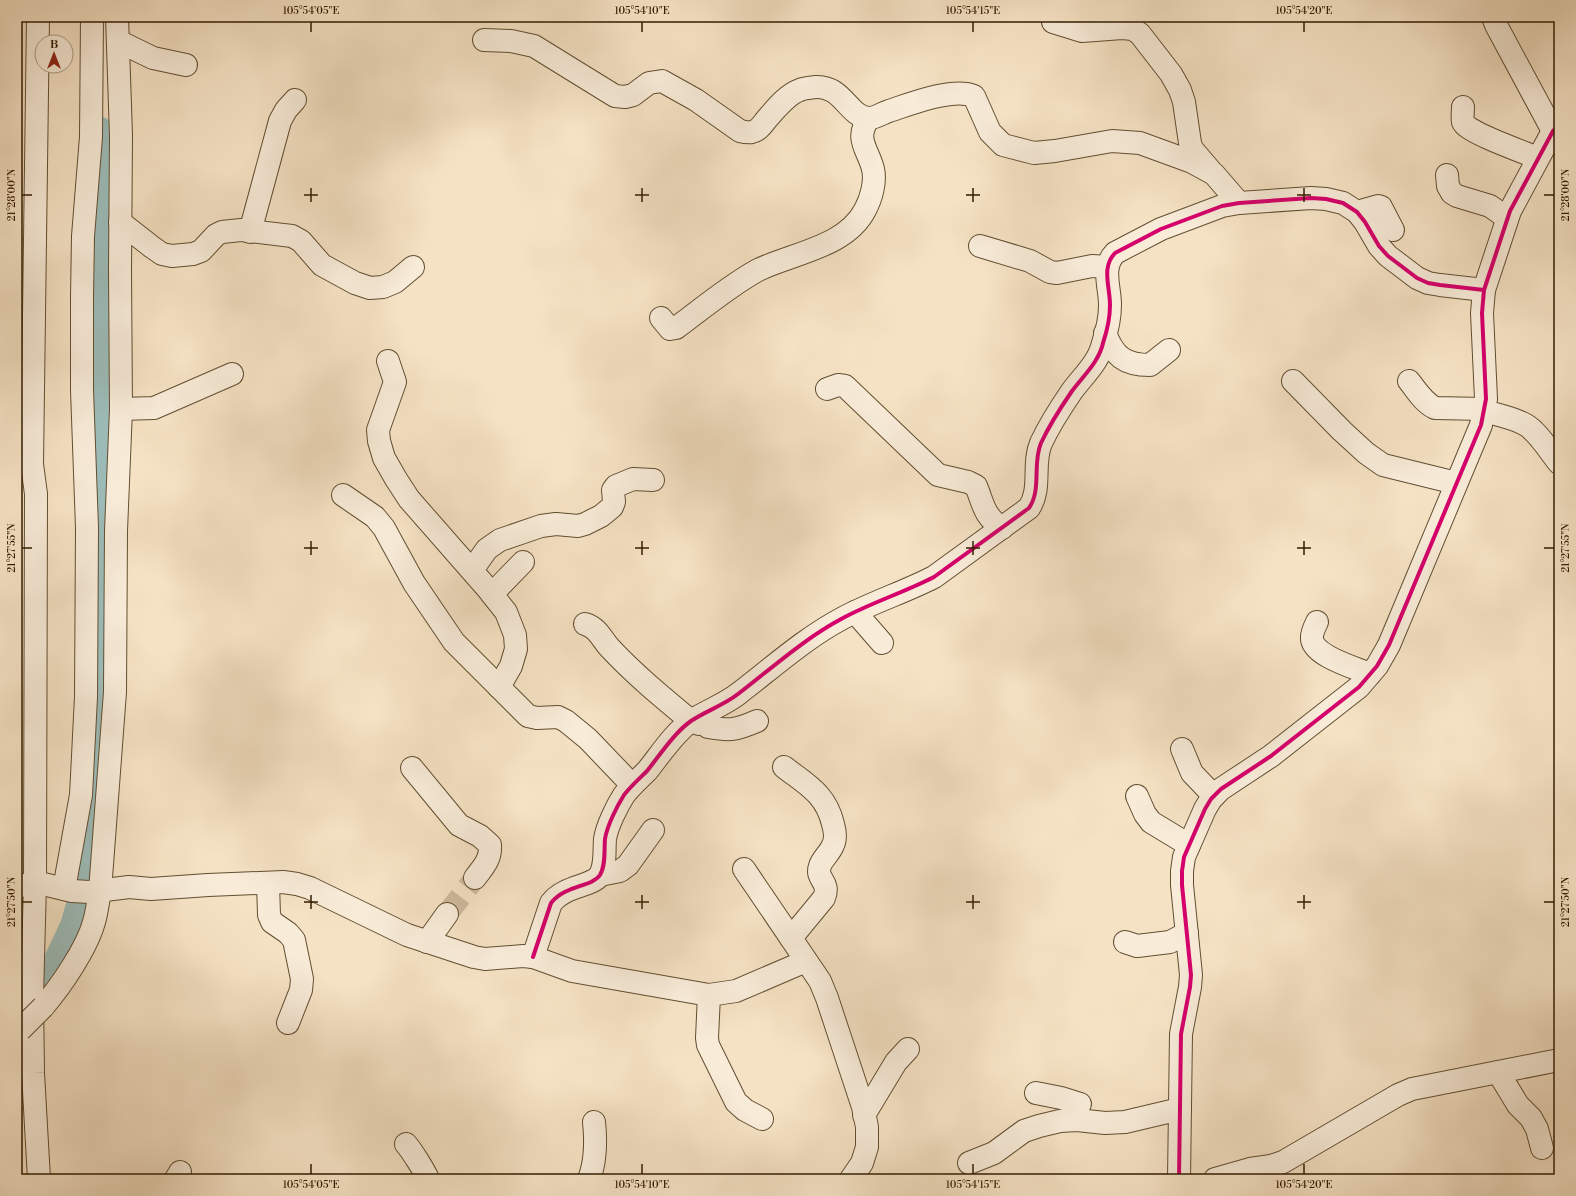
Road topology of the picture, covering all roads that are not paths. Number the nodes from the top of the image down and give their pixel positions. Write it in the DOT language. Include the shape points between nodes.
graph roads {
  1 [pos="38,17"];
  2 [pos="92,17"];
  3 [pos="117,17"];
  4 [pos="1493,17"];
  5 [pos="1053,22"];
  6 [pos="484,40"];
  7 [pos="118,41"];
  8 [pos="186,65"];
  9 [pos="295,100"];
  10 [pos="1463,107"];
  11 [pos="869,118"];
  12 [pos="1556,128"];
  13 [pos="105,136"];
  14 [pos="1538,158"];
  15 [pos="1214,174"];
  16 [pos="1447,175"];
  17 [pos="1239,203"];
  18 [pos="1357,212"];
  19 [pos="1508,218"];
  20 [pos="120,222"];
  21 [pos="1393,230"];
  22 [pos="250,232"];
  23 [pos="980,246"];
  24 [pos="413,267"];
  25 [pos="1107,267"];
  26 [pos="1484,290"];
  27 [pos="661,318"];
  28 [pos="1106,333"];
  29 [pos="1169,350"];
  30 [pos="388,361"];
  31 [pos="232,374"];
  32 [pos="1292,380"];
  33 [pos="1409,381"];
  34 [pos="827,389"];
  35 [pos="121,409"];
  36 [pos="1484,410"];
  37 [pos="1559,463"];
  38 [pos="25,465"];
  39 [pos="653,480"];
  40 [pos="1456,483"];
  41 [pos="343,495"];
  42 [pos="1002,528"];
  43 [pos="102,530"];
  44 [pos="523,562"];
  45 [pos="472,570"];
  46 [pos="492,594"];
  47 [pos="855,612"];
  48 [pos="1317,622"];
  49 [pos="585,624"];
  50 [pos="882,643"];
  51 [pos="1370,674"];
  52 [pos="499,687"];
  53 [pos="757,721"];
  54 [pos="699,724"];
  55 [pos="1182,749"];
  56 [pos="784,767"];
  57 [pos="412,768"];
  58 [pos="632,784"];
  59 [pos="1137,796"];
  60 [pos="1214,796"];
  61 [pos="653,830"];
  62 [pos="1189,845"];
  63 [pos="744,869"];
  64 [pos="600,875"];
  65 [pos="475,878"];
  66 [pos="268,883"];
  67 [pos="26,884"];
  68 [pos="81,891"];
  69 [pos="447,914"];
  70 [pos="1186,933"];
  71 [pos="791,938"];
  72 [pos="427,942"];
  73 [pos="1125,942"];
  74 [pos="533,957"];
  75 [pos="806,961"];
  76 [pos="709,995"];
  77 [pos="37,1002"];
  78 [pos="288,1023"];
  79 [pos="18,1032"];
  80 [pos="908,1049"];
  81 [pos="1559,1060"];
  82 [pos="1498,1072"];
  83 [pos="1036,1093"];
  84 [pos="1180,1109"];
  85 [pos="864,1115"];
  86 [pos="762,1119"];
  87 [pos="594,1122"];
  88 [pos="1110,1123"];
  89 [pos="406,1144"];
  90 [pos="1542,1148"];
  91 [pos="969,1163"];
  92 [pos="39,1179"];
  93 [pos="428,1179"];
  94 [pos="589,1179"];
  95 [pos="851,1179"];
  96 [pos="1179,1179"];
  97 [pos="1215,1179"];
  1 -- 38 [label="street"];
  2 -- 13 [label="street"];
  3 -- 7 [label="street"];
  4 -- 12 [label="street"];
  5 -- 15 [label="street" via="1082,31 1122,28 1133,29 1140,34 1180,90 1192,149"];
  6 -- 11 [label="street" via="534,46 620,98 633,95 649,83 662,81 696,100 740,131 753,132 783,101 799,90 816,87 828,89 839,95 855,111"];
  7 -- 8 [label="street" via="153,58"];
  7 -- 13 [label="street"];
  9 -- 22 [label="street" via="280,121"];
  10 -- 14 [label="street" via="1463,123 1466,127"];
  11 -- 15 [label="street" via="933,98 958,93 970,94 974,96 990,132 1003,145 1034,153 1112,141 1140,143 1192,162"];
  11 -- 27 [label="street" via="862,134 873,170 873,188 865,210 855,225 844,235 830,242 759,270 735,284 676,328 667,327"];
  12 -- 14 [label="street"];
  13 -- 20 [label="street"];
  13 -- 43 [label="street" via="83,236 82,298 82,390"];
  14 -- 19 [label="street"];
  15 -- 17 [label="street"];
  16 -- 19 [label="street" via="1452,193 1490,206"];
  17 -- 18 [label="street" via="1326,199 1343,203"];
  17 -- 25 [label="street" via="1222,206 1161,229 1115,252"];
  18 -- 21 [label="street" via="1381,207"];
  18 -- 26 [label="street" via="1388,256 1417,278 1440,285"];
  19 -- 26 [label="street"];
  20 -- 22 [label="street" via="162,254 172,256 201,251 222,232"];
  20 -- 35 [label="street"];
  22 -- 24 [label="street" via="297,238 322,265 370,288 383,287 395,282"];
  23 -- 25 [label="street" via="1030,261 1050,272 1092,266"];
  25 -- 28 [label="street" via="1110,304"];
  26 -- 36 [label="street"];
  28 -- 29 [label="street" via="1113,351 1133,363 1150,364"];
  28 -- 42 [label="street" via="1100,354 1071,392 1040,445 1034,500 1029,508"];
  30 -- 45 [label="street" via="395,382 378,430 378,441 384,458 409,499"];
  31 -- 35 [label="street" via="154,408"];
  32 -- 40 [label="street" via="1351,440 1383,464"];
  33 -- 36 [label="street" via="1422,399 1435,408"];
  34 -- 42 [label="street" via="838,385 845,386 938,475 976,486 984,510 993,522"];
  35 -- 43 [label="street"];
  36 -- 37 [label="street" via="1527,425"];
  36 -- 40 [label="street" via="1481,425"];
  38 -- 67 [label="street" via="36,494"];
  39 -- 45 [label="street" via="633,478 616,486 613,490 612,507 585,524 541,526 500,540 487,549"];
  40 -- 51 [label="street" via="1389,644"];
  41 -- 52 [label="street" via="375,518 384,528 414,583 454,642"];
  42 -- 47 [label="street" via="934,577"];
  43 -- 68 [label="street" via="86,697 81,796"];
  43 -- 68 [label="street" via="115,692"];
  44 -- 46 [label="street"];
  45 -- 46 [label="street"];
  46 -- 52 [label="street" via="506,612 515,635 516,649"];
  47 -- 50 [label="street"];
  47 -- 54 [label="street" via="824,629"];
  48 -- 51 [label="street" via="1312,636 1315,648"];
  49 -- 54 [label="street" via="596,629 635,674"];
  51 -- 60 [label="street" via="1359,686 1271,756"];
  52 -- 58 [label="street" via="528,716 558,717 566,721"];
  53 -- 54 [label="street" via="735,730"];
  54 -- 58 [label="street" via="682,729"];
  55 -- 60 [label="street" via="1192,773"];
  56 -- 71 [label="street" via="823,799 830,811 835,839 820,866 821,878 827,892"];
  57 -- 65 [label="street" via="459,825 480,836 490,845 489,860"];
  58 -- 64 [label="street" via="607,830"];
  59 -- 62 [label="street" via="1145,814 1152,822"];
  60 -- 62 [label="street"];
  61 -- 64 [label="street" via="628,865 620,871"];
  62 -- 70 [label="street" via="1182,871"];
  63 -- 71 [label="street"];
  64 -- 74 [label="street" via="556,897"];
  66 -- 68 [label="street"];
  66 -- 72 [label="street" via="283,882 310,888 407,935"];
  66 -- 78 [label="street" via="269,915 272,922 294,940 302,979 301,990"];
  67 -- 68 [label="street"];
  67 -- 77 [label="street"];
  68 -- 77 [label="street" via="94,922 87,940 57,990"];
  69 -- 72 [label="street"];
  70 -- 73 [label="street" via="1170,942 1137,946"];
  70 -- 84 [label="street" via="1191,981 1181,1034"];
  71 -- 75 [label="street"];
  72 -- 74 [label="street" via="484,959"];
  74 -- 76 [label="street" via="572,971"];
  75 -- 76 [label="street" via="736,991"];
  75 -- 85 [label="street" via="820,981 827,998"];
  76 -- 86 [label="street" via="708,1045 736,1102"];
  77 -- 79 [label="street, bridge"];
  77 -- 92 [label="street" via="32,1073"];
  80 -- 85 [label="street" via="896,1062"];
  81 -- 82 [label="street"];
  82 -- 90 [label="street" via="1518,1105 1534,1123"];
  82 -- 97 [label="street" via="1412,1089 1284,1162"];
  83 -- 88 [label="street" via="1061,1098 1084,1107"];
  84 -- 88 [label="street"];
  84 -- 96 [label="street"];
  85 -- 95 [label="street" via="867,1127 866,1147 862,1163"];
  87 -- 94 [label="street" via="596,1143"];
  88 -- 91 [label="street" via="1060,1120 1024,1131 994,1153"];
  89 -- 93 [label="street"];
}
